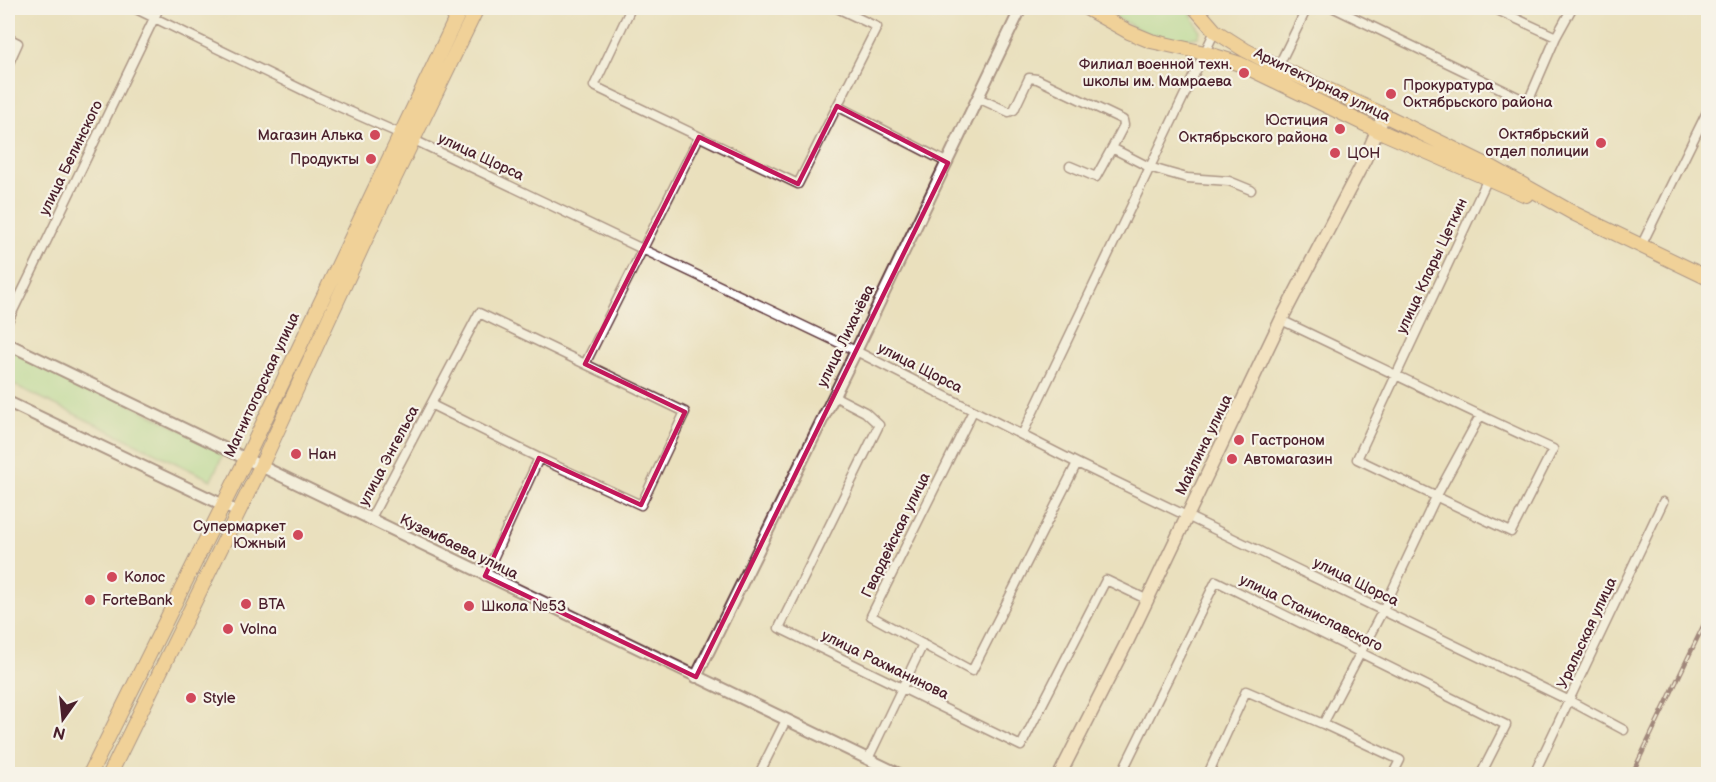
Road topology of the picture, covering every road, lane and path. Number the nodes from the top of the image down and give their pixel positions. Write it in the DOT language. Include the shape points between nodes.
graph roads {
  1 [pos="134,8"];
  2 [pos="159,8"];
  3 [pos="460,8"];
  4 [pos="477,8"];
  5 [pos="628,8"];
  6 [pos="837,8"];
  7 [pos="1021,8"];
  8 [pos="1086,8"];
  9 [pos="1194,8"];
  10 [pos="1307,8"];
  11 [pos="1334,8"];
  12 [pos="1493,8"];
  13 [pos="1572,8"];
  14 [pos="154,17"];
  15 [pos="1215,31"];
  16 [pos="8,38"];
  17 [pos="1556,38"];
  18 [pos="1205,53"];
  19 [pos="8,65"];
  20 [pos="1278,67"];
  21 [pos="978,98"];
  22 [pos="837,106"];
  23 [pos="1708,110"];
  24 [pos="1384,115"];
  25 [pos="1377,130"];
  26 [pos="406,137"];
  27 [pos="699,137"];
  28 [pos="1112,148"];
  29 [pos="948,163"];
  30 [pos="1070,166"];
  31 [pos="1149,167"];
  32 [pos="1490,174"];
  33 [pos="1251,190"];
  34 [pos="1641,246"];
  35 [pos="642,248"];
  36 [pos="1708,278"];
  37 [pos="1281,320"];
  38 [pos="8,321"];
  39 [pos="8,344"];
  40 [pos="856,351"];
  41 [pos="585,364"];
  42 [pos="1396,375"];
  43 [pos="834,396"];
  44 [pos="8,402"];
  45 [pos="432,405"];
  46 [pos="973,411"];
  47 [pos="1480,416"];
  48 [pos="1022,435"];
  49 [pos="246,459"];
  50 [pos="539,459"];
  51 [pos="1077,463"];
  52 [pos="261,466"];
  53 [pos="1436,497"];
  54 [pos="1663,502"];
  55 [pos="222,504"];
  56 [pos="238,512"];
  57 [pos="1186,515"];
  58 [pos="370,520"];
  59 [pos="485,576"];
  60 [pos="1148,600"];
  61 [pos="1383,610"];
  62 [pos="923,644"];
  63 [pos="1360,653"];
  64 [pos="696,677"];
  65 [pos="902,688"];
  66 [pos="1570,701"];
  67 [pos="786,720"];
  68 [pos="1323,724"];
  69 [pos="1624,730"];
  70 [pos="868,759"];
  71 [pos="90,774"];
  72 [pos="110,774"];
  73 [pos="759,774"];
  74 [pos="899,774"];
  75 [pos="1060,774"];
  76 [pos="1121,774"];
  77 [pos="1208,774"];
  78 [pos="1393,774"];
  79 [pos="1481,774"];
  80 [pos="1534,774"];
  1 -- 14 [label="street, улица Щорса"];
  2 -- 14 [label="street, улица Белинского"];
  3 -- 26 [label="main road, Магнитогорская улица"];
  4 -- 26 [label="main road, Магнитогорская улица"];
  5 -- 27 [label="street" via="594,86"];
  6 -- 22 [label="street" via="876,27"];
  7 -- 21 [label="street, улица Лихачёва"];
  8 -- 18 [label="main road, Архитектурная улица" via="1128,32"];
  9 -- 15 [label="main road, Архитектурная улица"];
  10 -- 20 [label="street"];
  11 -- 17 [label="street" via="1528,102"];
  12 -- 17 [label="street"];
  13 -- 17 [label="street"];
  14 -- 26 [label="street, улица Щорса"];
  14 -- 38 [label="street, улица Белинского"];
  15 -- 18 [label="street"];
  15 -- 20 [label="main road, Архитектурная улица"];
  16 -- 19 [label="street" via="18,43"];
  18 -- 25 [label="main road, Архитектурная улица" via="1240,64"];
  18 -- 31 [label="street"];
  20 -- 24 [label="main road, Архитектурная улица"];
  21 -- 28 [label="street" via="1009,112 1014,110 1029,78 1037,79 1123,120"];
  21 -- 29 [label="street, улица Лихачёва"];
  22 -- 27 [label="street" via="798,184"];
  22 -- 29 [label="street"];
  23 -- 34 [label="street"];
  24 -- 25 [label="main road, Майлина улица"];
  24 -- 32 [label="main road, Архитектурная улица"];
  25 -- 32 [label="main road, Архитектурная улица"];
  25 -- 37 [label="main road, Майлина улица"];
  26 -- 35 [label="street, улица Щорса"];
  26 -- 49 [label="main road, Магнитогорская улица"];
  26 -- 52 [label="main road, Магнитогорская улица"];
  27 -- 35 [label="street"];
  28 -- 30 [label="street" via="1096,177"];
  28 -- 31 [label="street"];
  29 -- 40 [label="street, улица Лихачёва"];
  31 -- 33 [label="street" via="1187,178 1229,181"];
  31 -- 48 [label="street"];
  32 -- 34 [label="main road, Архитектурная улица"];
  32 -- 42 [label="street, улица Клары Цеткин"];
  34 -- 36 [label="main road, Архитектурная улица"];
  35 -- 40 [label="street, улица Щорса"];
  35 -- 41 [label="street"];
  37 -- 42 [label="street, улица Клары Цеткин"];
  37 -- 57 [label="main road, Майлина улица"];
  39 -- 49 [label="street, Кузембаева улица"];
  40 -- 43 [label="street, улица Лихачёва"];
  40 -- 46 [label="street, улица Щорса"];
  41 -- 45 [label="street, улица Энгельса" via="479,313"];
  41 -- 50 [label="street, улица Энгельса" via="685,412 641,505"];
  42 -- 47 [label="street, улица Клары Цеткин"];
  42 -- 53 [label="street, улица Клары Цеткин" via="1357,459"];
  43 -- 64 [label="street, улица Лихачёва"];
  43 -- 65 [label="street, улица Рахманинова" via="865,412 879,425 780,628"];
  44 -- 55 [label="street"];
  45 -- 50 [label="street, улица Энгельса"];
  45 -- 58 [label="street, улица Энгельса"];
  46 -- 48 [label="street, улица Щорса"];
  46 -- 62 [label="street, Гвардейская улица" via="871,616"];
  47 -- 53 [label="street"];
  47 -- 53 [label="street, улица Клары Цеткин" via="1553,449 1511,532"];
  48 -- 51 [label="street, улица Щорса"];
  49 -- 52 [label="street, Кузембаева улица"];
  49 -- 55 [label="main road, Магнитогорская улица"];
  50 -- 59 [label="street"];
  51 -- 57 [label="street, улица Щорса"];
  51 -- 62 [label="street, Гвардейская улица" via="972,671"];
  52 -- 56 [label="main road, Магнитогорская улица"];
  52 -- 58 [label="street, Кузембаева улица"];
  53 -- 61 [label="street"];
  54 -- 66 [label="street, Уральская улица"];
  55 -- 56 [label="street"];
  55 -- 71 [label="main road, Магнитогорская улица"];
  56 -- 72 [label="main road, Магнитогорская улица"];
  57 -- 60 [label="main road, Майлина улица"];
  57 -- 61 [label="street, улица Щорса"];
  58 -- 59 [label="street, Кузембаева улица"];
  59 -- 64 [label="street, Кузембаева улица"];
  60 -- 65 [label="street, улица Рахманинова" via="1106,580 1021,746"];
  60 -- 75 [label="main road, Майлина улица"];
  61 -- 63 [label="street"];
  61 -- 66 [label="street, улица Щорса"];
  62 -- 65 [label="street"];
  63 -- 68 [label="street"];
  63 -- 76 [label="street, улица Станиславского" via="1216,581"];
  63 -- 79 [label="street, улица Станиславского" via="1506,725"];
  64 -- 67 [label="street, Кузембаева улица"];
  65 -- 70 [label="street"];
  66 -- 69 [label="street, улица Щорса"];
  66 -- 80 [label="street, Уральская улица"];
  67 -- 70 [label="street, Кузембаева улица"];
  67 -- 73 [label="street"];
  68 -- 77 [label="street" via="1246,691"];
  68 -- 78 [label="street" via="1400,760"];
  70 -- 74 [label="street, Кузембаева улица"];
}
